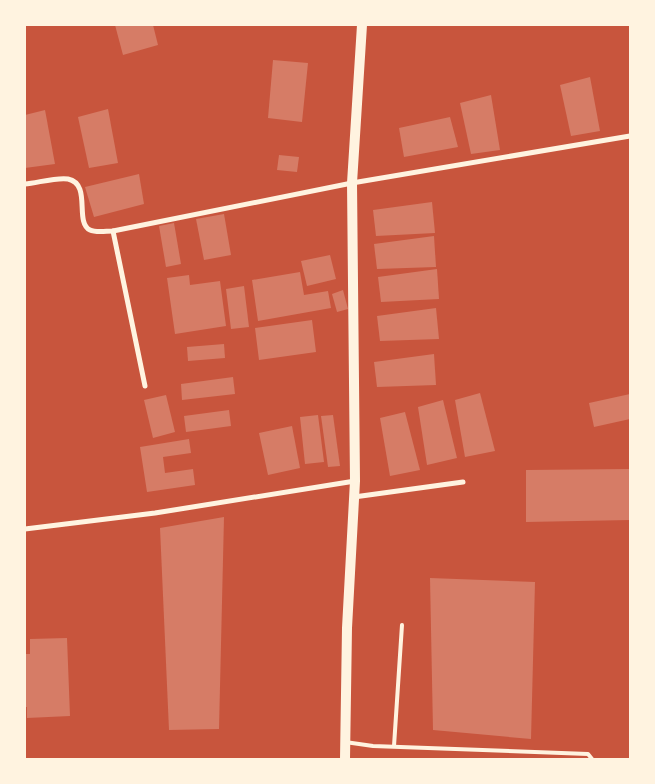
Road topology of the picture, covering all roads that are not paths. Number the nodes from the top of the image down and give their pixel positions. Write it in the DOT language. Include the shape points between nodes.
graph roads {
  1 [pos="362,25"];
  2 [pos="630,136"];
  3 [pos="352,183"];
  4 [pos="25,184"];
  5 [pos="113,231"];
  6 [pos="145,386"];
  7 [pos="355,481"];
  8 [pos="463,482"];
  9 [pos="354,497"];
  10 [pos="25,529"];
  11 [pos="402,625"];
  12 [pos="345,742"];
  13 [pos="394,746"];
  14 [pos="345,759"];
  15 [pos="592,759"];
  1 -- 3 [label="main road"];
  2 -- 3 [label="street"];
  3 -- 5 [label="street"];
  3 -- 7 [label="main road"];
  4 -- 5 [label="street" via="64,178 71,180 81,193 87,228"];
  5 -- 6 [label="street"];
  7 -- 9 [label="main road"];
  7 -- 10 [label="street" via="155,513"];
  8 -- 9 [label="street"];
  9 -- 12 [label="main road"];
  11 -- 13 [label="lane"];
  12 -- 13 [label="lane"];
  12 -- 14 [label="main road"];
  13 -- 15 [label="lane" via="588,754"];
}
